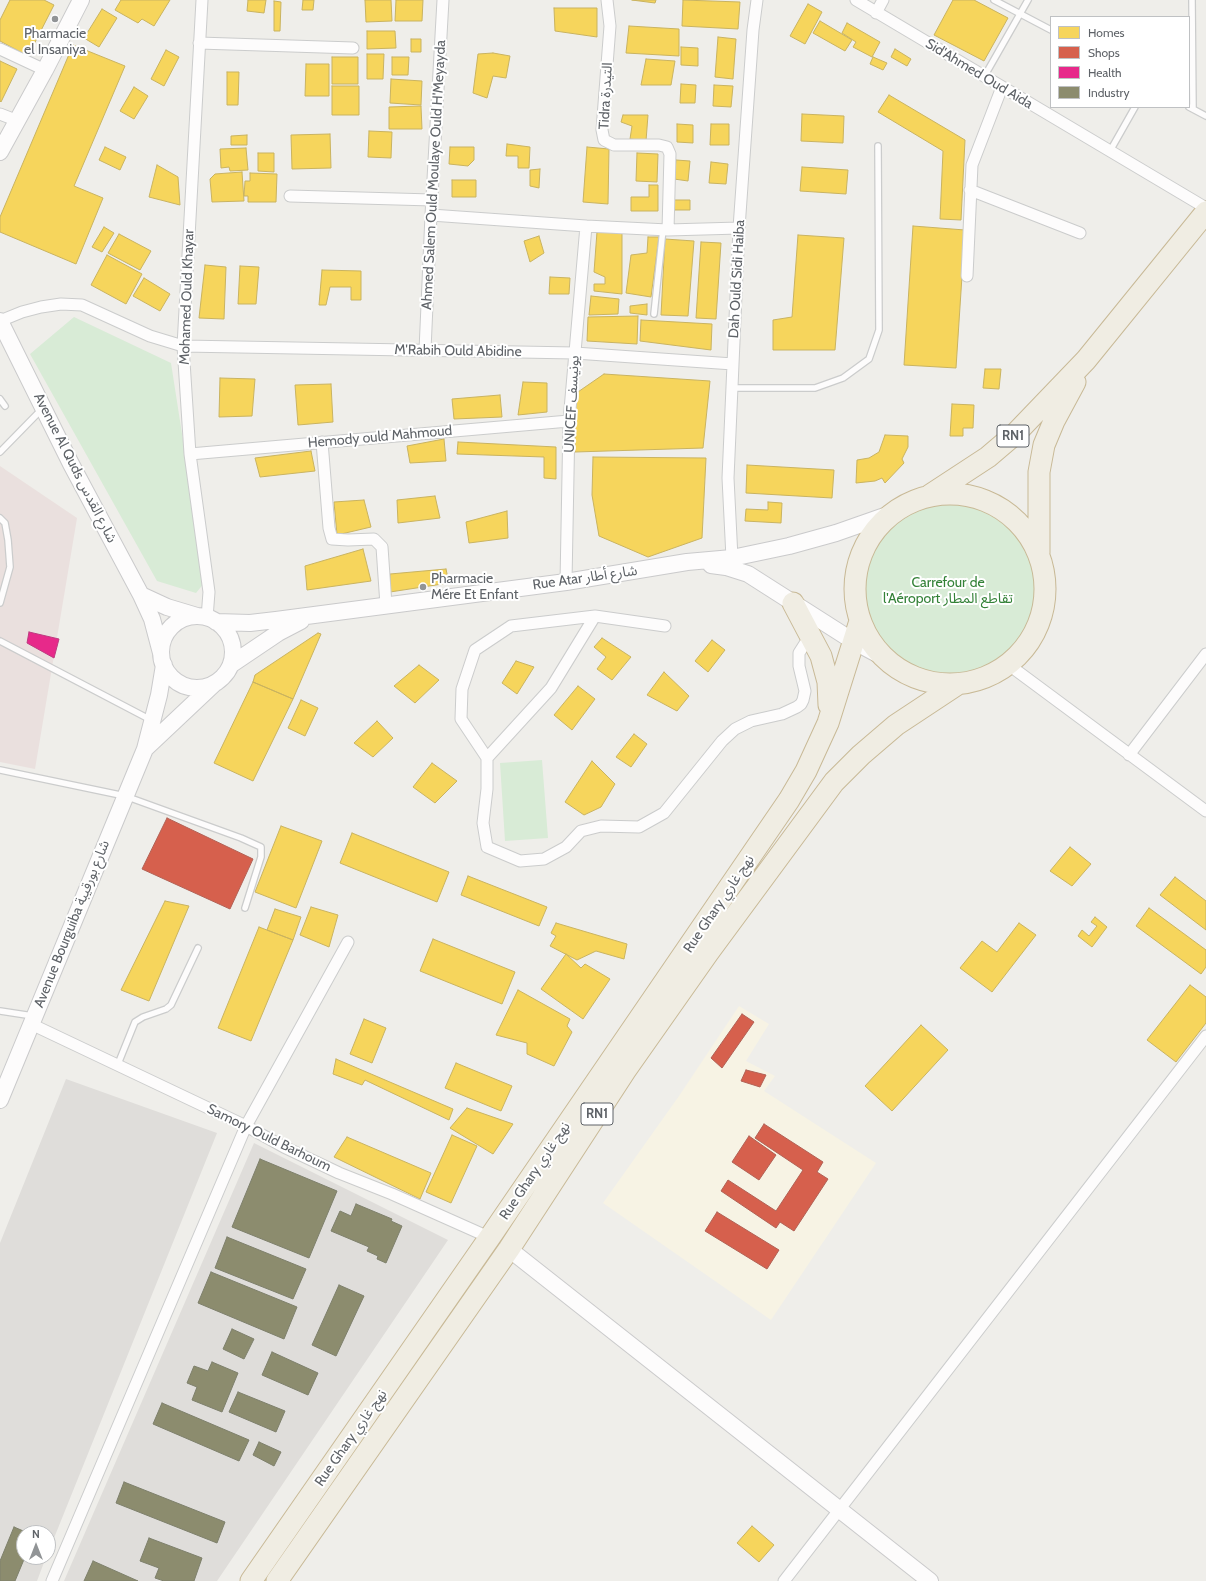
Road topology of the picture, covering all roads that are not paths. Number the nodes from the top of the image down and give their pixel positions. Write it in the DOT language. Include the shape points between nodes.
graph roads {
  1 [pos="202,0"];
  2 [pos="443,0"];
  3 [pos="607,0"];
  4 [pos="757,0"];
  5 [pos="856,0"];
  6 [pos="882,0"];
  7 [pos="994,0"];
  8 [pos="1028,0"];
  9 [pos="1192,0"];
  10 [pos="78,1"];
  11 [pos="876,13"];
  12 [pos="1021,13"];
  13 [pos="1050,29"];
  14 [pos="199,43"];
  15 [pos="353,48"];
  16 [pos="0,49"];
  17 [pos="45,70"];
  18 [pos="984,77"];
  19 [pos="1002,87"];
  20 [pos="1134,108"];
  21 [pos="1191,108"];
  22 [pos="0,114"];
  23 [pos="1206,116"];
  24 [pos="18,121"];
  25 [pos="878,146"];
  26 [pos="1110,151"];
  27 [pos="0,152"];
  28 [pos="970,190"];
  29 [pos="290,196"];
  30 [pos="432,200"];
  31 [pos="1206,208"];
  32 [pos="1206,212"];
  33 [pos="431,215"];
  34 [pos="586,226"];
  35 [pos="739,228"];
  36 [pos="666,230"];
  37 [pos="1080,233"];
  38 [pos="967,276"];
  39 [pos="654,314"];
  40 [pos="0,321"];
  41 [pos="5,337"];
  42 [pos="183,346"];
  43 [pos="425,350"];
  44 [pos="575,353"];
  45 [pos="1086,360"];
  46 [pos="732,364"];
  47 [pos="732,388"];
  48 [pos="0,399"];
  49 [pos="5,406"];
  50 [pos="44,408"];
  51 [pos="569,421"];
  52 [pos="322,442"];
  53 [pos="2,445"];
  54 [pos="0,452"];
  55 [pos="190,454"];
  56 [pos="928,497"];
  57 [pos="893,513"];
  58 [pos="0,518"];
  59 [pos="1039,555"];
  60 [pos="732,558"];
  61 [pos="687,562"];
  62 [pos="566,582"];
  63 [pos="141,595"];
  64 [pos="0,603"];
  65 [pos="793,603"];
  66 [pos="386,605"];
  67 [pos="315,614"];
  68 [pos="595,616"];
  69 [pos="206,619"];
  70 [pos="860,621"];
  71 [pos="664,626"];
  72 [pos="812,638"];
  73 [pos="0,641"];
  74 [pos="853,641"];
  75 [pos="1206,654"];
  76 [pos="881,656"];
  77 [pos="162,659"];
  78 [pos="232,664"];
  79 [pos="1009,664"];
  80 [pos="215,684"];
  81 [pos="958,684"];
  82 [pos="153,721"];
  83 [pos="828,723"];
  84 [pos="145,749"];
  85 [pos="1129,755"];
  86 [pos="487,758"];
  87 [pos="0,770"];
  88 [pos="125,796"];
  89 [pos="1206,811"];
  90 [pos="245,908"];
  91 [pos="348,942"];
  92 [pos="198,948"];
  93 [pos="0,1011"];
  94 [pos="33,1020"];
  95 [pos="1206,1036"];
  96 [pos="118,1064"];
  97 [pos="618,1065"];
  98 [pos="3,1081"];
  99 [pos="0,1100"];
  100 [pos="246,1126"];
  101 [pos="490,1238"];
  102 [pos="509,1249"];
  103 [pos="840,1510"];
  104 [pos="52,1581"];
  105 [pos="251,1581"];
  106 [pos="277,1581"];
  107 [pos="784,1581"];
  108 [pos="930,1581"];
  1 -- 14 [label="street, Mohamed Ould Khayar"];
  2 -- 30 [label="street, Ahmed Salem Ould Moulaye Ould H'Meyayda"];
  3 -- 36 [label="street, Tidra التيدرة" via="610,26 602,130 604,140 614,145 667,147 670,154"];
  4 -- 35 [label="street, Dah Ould Sidi Haiba"];
  5 -- 11 [label="street, Sid'Ahmed Oud Aida"];
  6 -- 11 [label="street"];
  7 -- 12 [label="lane"];
  8 -- 12 [label="lane"];
  9 -- 21 [label="lane"];
  10 -- 17 [label="street"];
  11 -- 18 [label="street, Sid'Ahmed Oud Aida"];
  12 -- 13 [label="lane"];
  12 -- 18 [label="lane"];
  14 -- 15 [label="street"];
  14 -- 42 [label="street, Mohamed Ould Khayar"];
  16 -- 17 [label="street"];
  17 -- 24 [label="street"];
  18 -- 19 [label="street, Sid'Ahmed Oud Aida"];
  19 -- 26 [label="street, Sid'Ahmed Oud Aida"];
  19 -- 28 [label="street" via="972,165"];
  20 -- 26 [label="lane"];
  21 -- 23 [label="lane"];
  22 -- 24 [label="street"];
  24 -- 27 [label="street"];
  25 -- 47 [label="lane" via="879,330 870,359 843,378 815,388"];
  26 -- 31 [label="street, Sid'Ahmed Oud Aida"];
  28 -- 37 [label="street"];
  28 -- 38 [label="street"];
  29 -- 30 [label="street"];
  30 -- 33 [label="street, Ahmed Salem Ould Moulaye Ould H'Meyayda"];
  32 -- 45 [label="highway, RN1"];
  33 -- 34 [label="street"];
  33 -- 43 [label="street, Ahmed Salem Ould Moulaye Ould H'Meyayda"];
  34 -- 36 [label="street"];
  34 -- 44 [label="street, UNICEF يونيسف"];
  35 -- 36 [label="street"];
  35 -- 46 [label="street, Dah Ould Sidi Haiba"];
  36 -- 39 [label="lane"];
  40 -- 41 [label="street, Avenue Al Quds شارع القدس"];
  40 -- 42 [label="street, M'Rabih Ould Abidine" via="40,307 82,305 150,336"];
  41 -- 50 [label="street, Avenue Al Quds شارع القدس"];
  42 -- 43 [label="street, M'Rabih Ould Abidine"];
  42 -- 55 [label="street, Mohamed Ould Khayar"];
  43 -- 44 [label="street, M'Rabih Ould Abidine"];
  44 -- 46 [label="street, M'Rabih Ould Abidine"];
  44 -- 51 [label="street, UNICEF يونيسف"];
  45 -- 56 [label="highway, RN1" via="1015,434 960,477"];
  45 -- 59 [label="highway, RN1" via="1044,445 1039,472"];
  46 -- 47 [label="street, Dah Ould Sidi Haiba"];
  47 -- 60 [label="street, Dah Ould Sidi Haiba" via="728,478"];
  48 -- 49 [label="lane"];
  50 -- 53 [label="lane"];
  50 -- 63 [label="street, Avenue Al Quds شارع القدس"];
  51 -- 52 [label="street, Hemody ould Mahmoud"];
  51 -- 62 [label="street, UNICEF يونيسف"];
  52 -- 55 [label="street, Hemody ould Mahmoud"];
  52 -- 66 [label="street" via="332,539 374,539 382,547"];
  53 -- 54 [label="lane"];
  55 -- 69 [label="street, Mohamed Ould Khayar" via="208,592"];
  56 -- 57 [label="highway" via="909,503"];
  56 -- 59 [label="highway" via="947,494 967,496 992,504 1018,523"];
  57 -- 60 [label="street, Rue Atar شارع أطار" via="836,533"];
  57 -- 70 [label="highway" via="866,543 858,562 854,582 855,602"];
  58 -- 64 [label="lane" via="5,523 10,567"];
  59 -- 79 [label="highway" via="1046,588 1044,609 1037,629 1026,648"];
  60 -- 61 [label="street, Rue Atar شارع أطار"];
  61 -- 62 [label="street, Rue Atar شارع أطار"];
  61 -- 65 [label="street, Rue Atar شارع أطار" via="748,574"];
  62 -- 66 [label="street, Rue Atar شارع أطار"];
  63 -- 69 [label="street" via="166,607"];
  63 -- 77 [label="street, Avenue Al Quds شارع القدس" via="152,619"];
  65 -- 72 [label="highway"];
  65 -- 74 [label="street, Rue Atar شارع أطار"];
  66 -- 67 [label="street, Rue Atar شارع أطار"];
  67 -- 69 [label="street, Rue Atar شارع أطار" via="250,623"];
  67 -- 78 [label="street, Rue Atar شارع أطار" via="278,633"];
  68 -- 71 [label="street"];
  68 -- 86 [label="street" via="551,688"];
  68 -- 86 [label="street" via="511,626 475,650 462,689 461,719"];
  69 -- 77 [label="street" via="183,620 172,627 164,639"];
  69 -- 78 [label="street" via="225,630 231,640"];
  70 -- 74 [label="highway, Rue Ghary نهج غاري / RN1"];
  70 -- 76 [label="highway" via="868,640"];
  72 -- 83 [label="highway" via="821,656 828,682"];
  72 -- 86 [label="street" via="799,653 799,666 805,691 800,704 782,714 751,721 735,729 722,741 664,813 639,827 601,826 580,831 566,847 544,859 520,861 487,846 483,823"];
  73 -- 82 [label="lane"];
  74 -- 76 [label="street, Rue Atar شارع أطار"];
  74 -- 83 [label="highway, Rue Ghary نهج غاري / RN1"];
  75 -- 85 [label="street"];
  76 -- 81 [label="highway" via="898,669 917,678 937,684"];
  77 -- 80 [label="street" via="170,675 179,683 191,688"];
  77 -- 82 [label="street, Avenue Bourguiba شارع بورقيبة"];
  78 -- 80 [label="street" via="222,679"];
  79 -- 81 [label="highway" via="986,677"];
  79 -- 85 [label="street"];
  80 -- 84 [label="street, Avenue Bourguiba شارع بورقيبة"];
  81 -- 97 [label="highway, Rue Ghary نهج غاري / RN1" via="896,725 834,782 708,953"];
  82 -- 84 [label="street, Avenue Bourguiba شارع بورقيبة"];
  83 -- 97 [label="highway, Rue Ghary نهج غاري / RN1" via="806,771 789,800 695,940"];
  84 -- 88 [label="street, Avenue Bourguiba شارع بورقيبة"];
  85 -- 89 [label="street"];
  87 -- 88 [label="lane"];
  88 -- 90 [label="lane" via="242,838 260,847 261,857"];
  88 -- 94 [label="street, Avenue Bourguiba شارع بورقيبة"];
  91 -- 100 [label="street"];
  92 -- 96 [label="lane" via="171,1004 166,1009 135,1022"];
  93 -- 94 [label="lane"];
  94 -- 96 [label="street, Samory Ould Barhoum"];
  94 -- 98 [label="street, Avenue Bourguiba شارع بورقيبة"];
  95 -- 103 [label="street"];
  96 -- 100 [label="street, Samory Ould Barhoum"];
  97 -- 101 [label="highway, Rue Ghary نهج غاري / RN1"];
  97 -- 102 [label="highway, Rue Ghary نهج غاري / RN1"];
  98 -- 99 [label="street, Avenue Bourguiba شارع بورقيبة"];
  100 -- 101 [label="street, Samory Ould Barhoum" via="339,1173"];
  100 -- 104 [label="street"];
  101 -- 102 [label="street, Samory Ould Barhoum"];
  101 -- 105 [label="highway, Rue Ghary نهج غاري / RN1"];
  102 -- 103 [label="street"];
  102 -- 106 [label="highway, Rue Ghary نهج غاري / RN1"];
  103 -- 107 [label="street"];
  103 -- 108 [label="street"];
}
